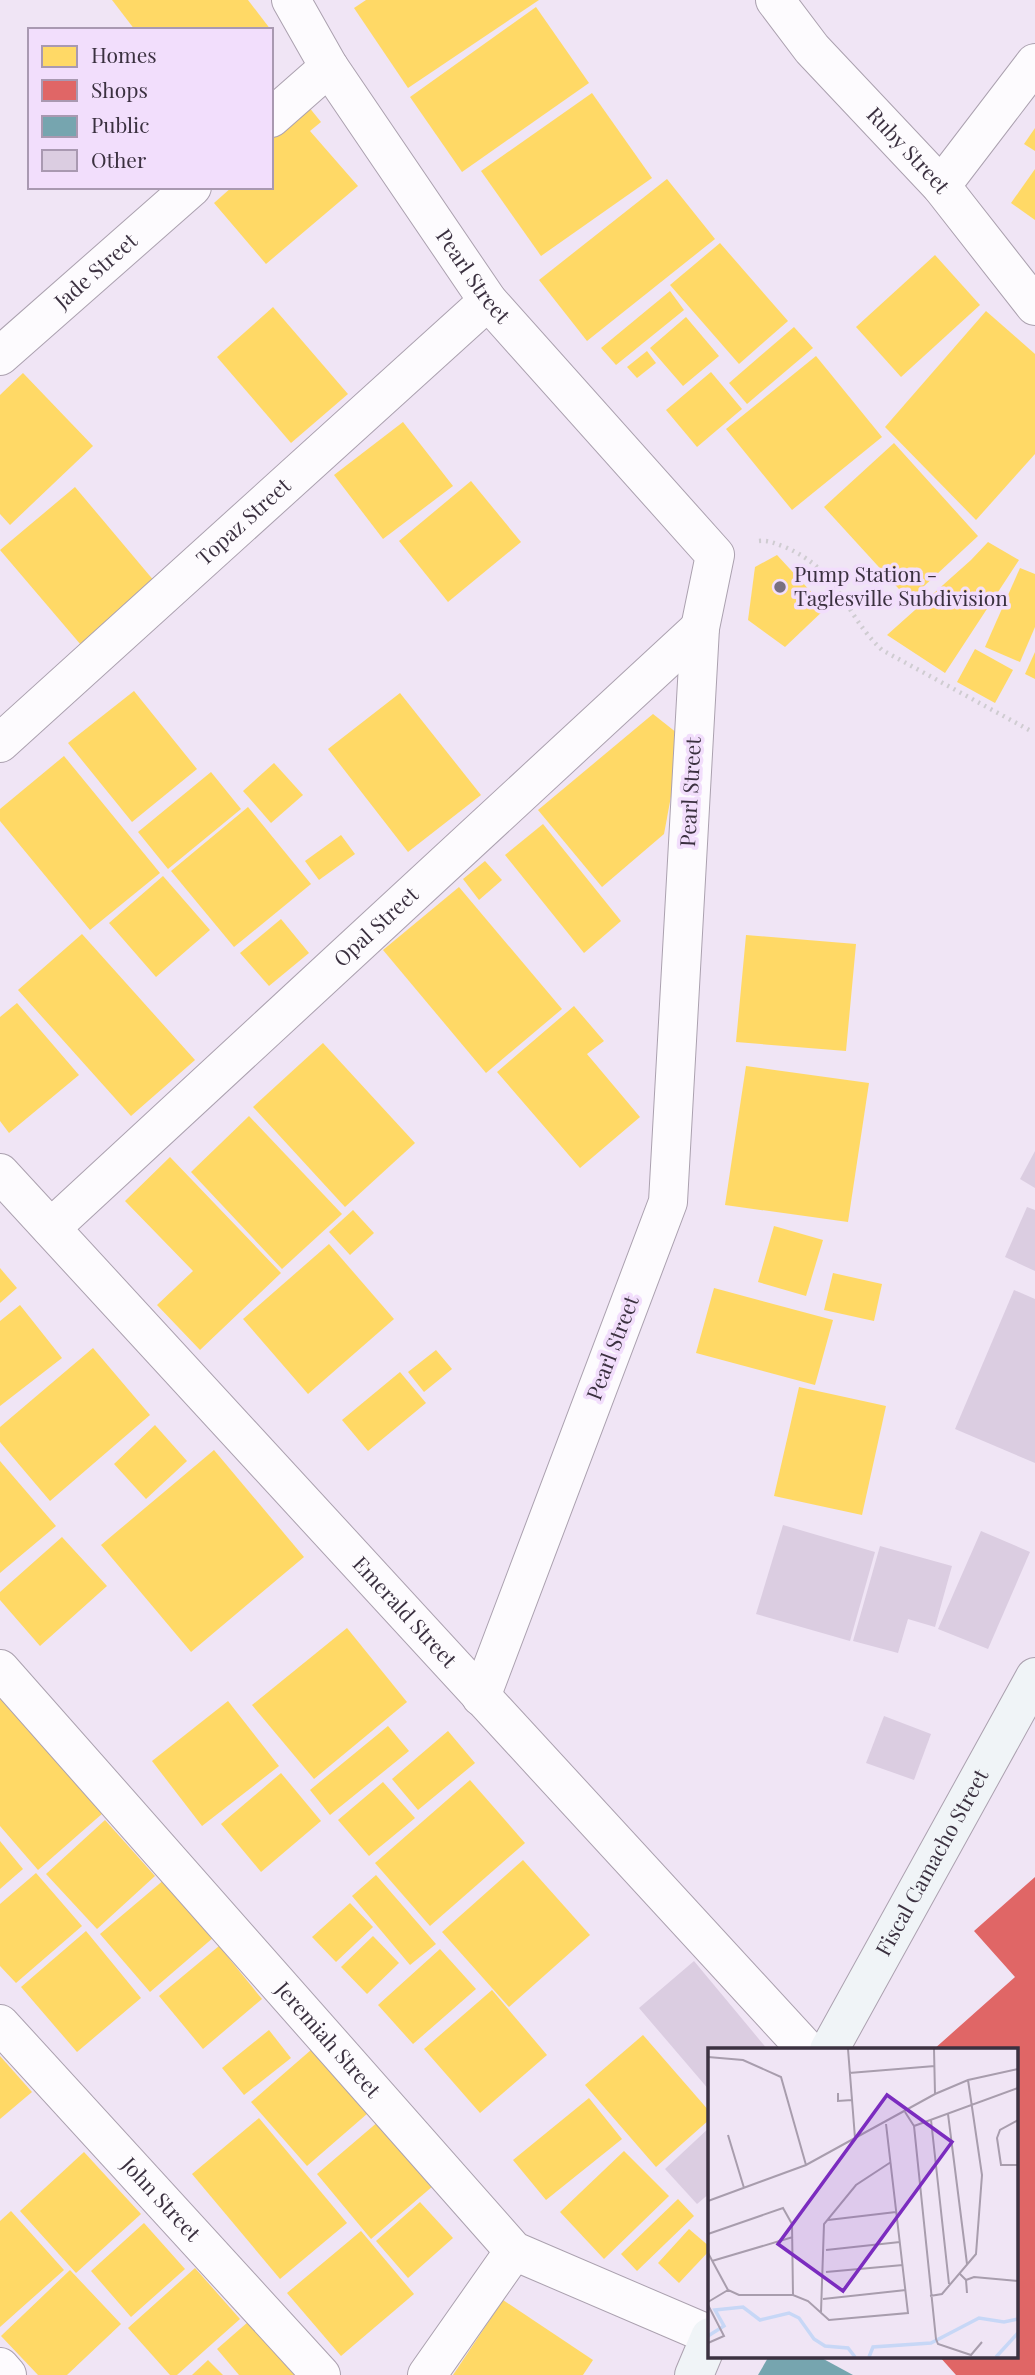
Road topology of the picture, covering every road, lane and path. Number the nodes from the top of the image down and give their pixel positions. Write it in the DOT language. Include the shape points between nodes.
graph roads {
  1 [pos="291,0"];
  2 [pos="775,0"];
  3 [pos="1035,63"];
  4 [pos="329,67"];
  5 [pos="273,116"];
  6 [pos="941,186"];
  7 [pos="190,189"];
  8 [pos="488,301"];
  9 [pos="1035,306"];
  10 [pos="0,356"];
  11 [pos="715,555"];
  12 [pos="701,628"];
  13 [pos="1031,731"];
  14 [pos="0,743"];
  15 [pos="0,1173"];
  16 [pos="51,1228"];
  17 [pos="0,1669"];
  18 [pos="1035,1677"];
  19 [pos="481,1697"];
  20 [pos="0,2024"];
  21 [pos="806,2048"];
  22 [pos="830,2048"];
  23 [pos="514,2251"];
  24 [pos="708,2336"];
  25 [pos="708,2339"];
  26 [pos="0,2368"];
  27 [pos="7,2375"];
  28 [pos="321,2375"];
  29 [pos="427,2375"];
  30 [pos="694,2375"];
  1 -- 4 [label="street, Pearl Street"];
  2 -- 6 [label="street, Ruby Street" via="812,49"];
  3 -- 6 [label="street"];
  4 -- 5 [label="street"];
  4 -- 8 [label="street, Pearl Street"];
  6 -- 9 [label="street, Ruby Street"];
  7 -- 10 [label="street, Jade Street"];
  8 -- 11 [label="street, Pearl Street"];
  8 -- 14 [label="street, Topaz Street"];
  11 -- 12 [label="street, Pearl Street"];
  11 -- 13 [label="path" via="767,540 802,555 834,583 868,637 882,650"];
  12 -- 16 [label="street, Opal Street"];
  12 -- 19 [label="street, Pearl Street" via="668,1202"];
  15 -- 16 [label="street, Emerald Street"];
  16 -- 19 [label="street, Emerald Street"];
  17 -- 23 [label="street, Jeremiah Street"];
  18 -- 22 [label="street, Fiscal Camacho Street"];
  19 -- 21 [label="street, Emerald Street"];
  20 -- 28 [label="street, John Street"];
  23 -- 24 [label="street, Jeremiah Street"];
  23 -- 29 [label="street"];
  25 -- 30 [label="street"];
  26 -- 27 [label="street"];
}
